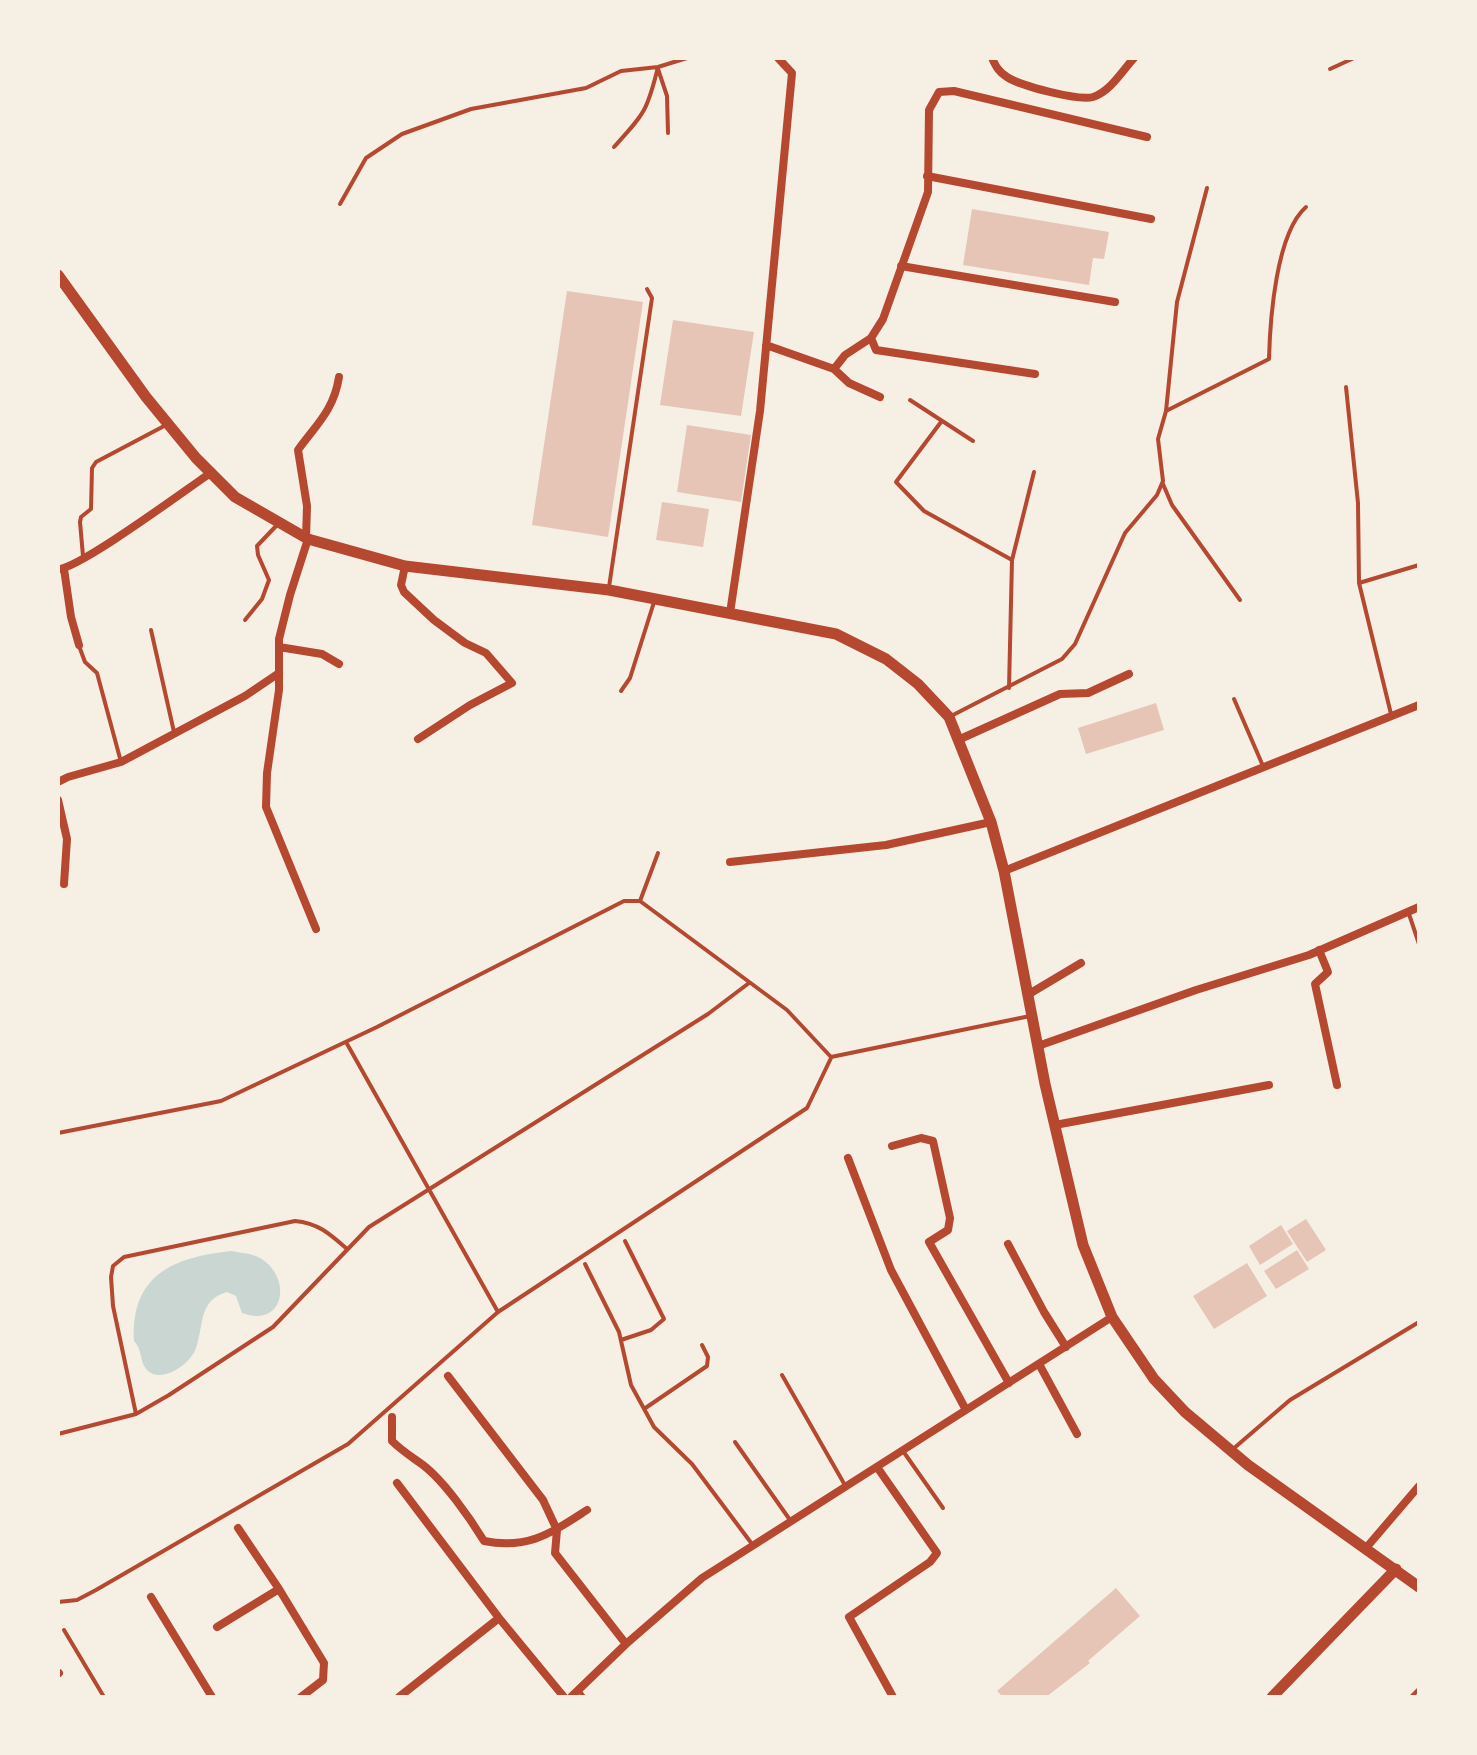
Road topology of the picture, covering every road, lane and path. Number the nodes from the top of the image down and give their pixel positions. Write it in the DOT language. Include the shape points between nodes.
graph roads {
  1 [pos="687,58"];
  2 [pos="778,58"];
  3 [pos="992,58"];
  4 [pos="1134,58"];
  5 [pos="1354,58"];
  6 [pos="658,67"];
  7 [pos="1330,69"];
  8 [pos="668,133"];
  9 [pos="1147,137"];
  10 [pos="614,147"];
  11 [pos="927,176"];
  12 [pos="1207,188"];
  13 [pos="340,204"];
  14 [pos="1306,207"];
  15 [pos="1151,219"];
  16 [pos="901,266"];
  17 [pos="58,275"];
  18 [pos="647,289"];
  19 [pos="1115,302"];
  20 [pos="871,338"];
  21 [pos="766,345"];
  22 [pos="834,369"];
  23 [pos="1035,374"];
  24 [pos="339,377"];
  25 [pos="1346,387"];
  26 [pos="880,397"];
  27 [pos="910,400"];
  28 [pos="1166,411"];
  29 [pos="941,422"];
  30 [pos="168,424"];
  31 [pos="973,441"];
  32 [pos="212,472"];
  33 [pos="1034,472"];
  34 [pos="1163,481"];
  35 [pos="278,523"];
  36 [pos="307,539"];
  37 [pos="83,558"];
  38 [pos="1012,560"];
  39 [pos="1419,565"];
  40 [pos="405,566"];
  41 [pos="61,569"];
  42 [pos="1359,583"];
  43 [pos="609,590"];
  44 [pos="656,597"];
  45 [pos="1240,600"];
  46 [pos="730,613"];
  47 [pos="245,620"];
  48 [pos="151,630"];
  49 [pos="79,645"];
  50 [pos="279,647"];
  51 [pos="339,664"];
  52 [pos="279,673"];
  53 [pos="1129,674"];
  54 [pos="1009,688"];
  55 [pos="621,691"];
  56 [pos="1234,699"];
  57 [pos="1419,705"];
  58 [pos="949,717"];
  59 [pos="1392,717"];
  60 [pos="174,732"];
  61 [pos="418,739"];
  62 [pos="958,740"];
  63 [pos="121,762"];
  64 [pos="1264,768"];
  65 [pos="58,782"];
  66 [pos="58,800"];
  67 [pos="991,822"];
  68 [pos="658,853"];
  69 [pos="730,862"];
  70 [pos="1004,871"];
  71 [pos="64,884"];
  72 [pos="640,901"];
  73 [pos="1419,907"];
  74 [pos="1409,911"];
  75 [pos="316,929"];
  76 [pos="1419,944"];
  77 [pos="1319,950"];
  78 [pos="1081,963"];
  79 [pos="749,983"];
  80 [pos="1029,994"];
  81 [pos="1033,1015"];
  82 [pos="346,1042"];
  83 [pos="1038,1046"];
  84 [pos="831,1057"];
  85 [pos="1269,1085"];
  86 [pos="1337,1085"];
  87 [pos="1055,1125"];
  88 [pos="58,1133"];
  89 [pos="892,1146"];
  90 [pos="848,1158"];
  91 [pos="428,1190"];
  92 [pos="625,1241"];
  93 [pos="1008,1244"];
  94 [pos="347,1249"];
  95 [pos="585,1264"];
  96 [pos="498,1312"];
  97 [pos="1112,1317"];
  98 [pos="1419,1322"];
  99 [pos="621,1340"];
  100 [pos="702,1345"];
  101 [pos="1066,1347"];
  102 [pos="1039,1364"];
  103 [pos="782,1375"];
  104 [pos="448,1376"];
  105 [pos="1009,1383"];
  106 [pos="644,1409"];
  107 [pos="966,1410"];
  108 [pos="136,1414"];
  109 [pos="392,1417"];
  110 [pos="58,1434"];
  111 [pos="1077,1434"];
  112 [pos="735,1442"];
  113 [pos="1231,1450"];
  114 [pos="903,1451"];
  115 [pos="877,1467"];
  116 [pos="397,1483"];
  117 [pos="1419,1486"];
  118 [pos="846,1487"];
  119 [pos="943,1508"];
  120 [pos="587,1510"];
  121 [pos="791,1522"];
  122 [pos="238,1528"];
  123 [pos="557,1530"];
  124 [pos="754,1546"];
  125 [pos="1366,1548"];
  126 [pos="1396,1569"];
  127 [pos="1419,1587"];
  128 [pos="279,1589"];
  129 [pos="151,1597"];
  130 [pos="58,1602"];
  131 [pos="499,1618"];
  132 [pos="217,1627"];
  133 [pos="64,1630"];
  134 [pos="626,1644"];
  135 [pos="1419,1689"];
  136 [pos="581,1693"];
  137 [pos="104,1697"];
  138 [pos="212,1697"];
  139 [pos="301,1697"];
  140 [pos="399,1697"];
  141 [pos="564,1697"];
  142 [pos="571,1697"];
  143 [pos="893,1697"];
  144 [pos="1272,1697"];
  145 [pos="1411,1697"];
  1 -- 6 [label="lane"];
  2 -- 21 [label="street" via="792,73"];
  3 -- 4 [label="street" via="997,70 1023,85 1081,97 1107,89"];
  5 -- 7 [label="lane"];
  6 -- 8 [label="lane" via="667,96"];
  6 -- 10 [label="lane" via="650,103"];
  6 -- 13 [label="lane" via="621,71 586,88 471,109 402,134 366,158"];
  9 -- 11 [label="street" via="954,91 939,92 929,110"];
  11 -- 15 [label="street"];
  11 -- 16 [label="street" via="928,192"];
  12 -- 28 [label="lane" via="1177,302"];
  14 -- 28 [label="lane" via="1291,227 1271,304 1269,359"];
  16 -- 19 [label="street"];
  16 -- 20 [label="street"];
  17 -- 30 [label="main road"];
  18 -- 43 [label="lane" via="652,298"];
  20 -- 22 [label="street"];
  20 -- 23 [label="street" via="876,350"];
  21 -- 22 [label="street"];
  21 -- 46 [label="street"];
  22 -- 26 [label="street" via="849,383"];
  24 -- 36 [label="street" via="322,423 298,450"];
  25 -- 42 [label="lane" via="1358,503"];
  27 -- 29 [label="lane"];
  28 -- 34 [label="lane" via="1158,439"];
  29 -- 31 [label="lane"];
  29 -- 38 [label="lane" via="896,482 924,511"];
  30 -- 32 [label="main road"];
  30 -- 37 [label="lane" via="92,468 91,509 80,522"];
  32 -- 35 [label="main road" via="235,497"];
  32 -- 37 [label="street"];
  33 -- 38 [label="lane"];
  34 -- 45 [label="lane" via="1172,505"];
  34 -- 54 [label="lane" via="1125,533 1075,644 1062,659"];
  35 -- 36 [label="main road"];
  35 -- 47 [label="lane" via="257,546 269,580"];
  36 -- 40 [label="main road"];
  36 -- 50 [label="street"];
  37 -- 41 [label="street"];
  38 -- 54 [label="lane"];
  39 -- 42 [label="lane"];
  40 -- 43 [label="main road"];
  40 -- 61 [label="street" via="404,592 434,620 486,653 512,683"];
  41 -- 49 [label="street"];
  42 -- 59 [label="lane"];
  43 -- 44 [label="main road"];
  44 -- 46 [label="main road"];
  44 -- 55 [label="lane"];
  46 -- 58 [label="main road" via="855,642 918,684"];
  48 -- 60 [label="lane"];
  49 -- 63 [label="lane" via="85,662 97,673"];
  50 -- 51 [label="street" via="322,654"];
  50 -- 52 [label="street"];
  52 -- 60 [label="street"];
  52 -- 75 [label="street" via="266,807"];
  53 -- 62 [label="street" via="1088,693 1060,694"];
  54 -- 58 [label="lane"];
  56 -- 64 [label="lane"];
  57 -- 59 [label="street"];
  58 -- 62 [label="main road"];
  59 -- 64 [label="street"];
  60 -- 63 [label="street"];
  62 -- 67 [label="main road"];
  63 -- 65 [label="street"];
  64 -- 70 [label="street"];
  66 -- 71 [label="street" via="67,839"];
  67 -- 69 [label="street" via="886,845"];
  67 -- 70 [label="main road"];
  68 -- 72 [label="lane"];
  70 -- 80 [label="main road"];
  72 -- 79 [label="lane"];
  72 -- 82 [label="lane" via="610,907"];
  73 -- 74 [label="street"];
  74 -- 76 [label="lane"];
  74 -- 77 [label="street"];
  77 -- 83 [label="street"];
  77 -- 86 [label="street" via="1328,972 1315,984"];
  78 -- 80 [label="street"];
  79 -- 84 [label="lane" via="787,1010"];
  79 -- 91 [label="lane"];
  80 -- 81 [label="main road"];
  81 -- 83 [label="main road"];
  81 -- 84 [label="lane"];
  82 -- 88 [label="lane" via="221,1101"];
  82 -- 91 [label="lane"];
  83 -- 87 [label="main road"];
  84 -- 96 [label="lane" via="807,1108"];
  85 -- 87 [label="street"];
  87 -- 97 [label="main road" via="1083,1245"];
  89 -- 105 [label="street" via="921,1138 933,1141 950,1218 948,1230 929,1242"];
  90 -- 107 [label="street" via="891,1270"];
  91 -- 94 [label="lane" via="369,1227"];
  91 -- 96 [label="lane"];
  92 -- 99 [label="lane" via="664,1319 651,1330"];
  93 -- 101 [label="street"];
  94 -- 108 [label="lane" via="273,1327"];
  94 -- 108 [label="lane" via="327,1230 295,1221 124,1257 113,1266 113,1306"];
  95 -- 99 [label="lane"];
  96 -- 130 [label="lane" via="348,1444 96,1590"];
  97 -- 101 [label="street"];
  97 -- 113 [label="main road" via="1154,1379"];
  98 -- 113 [label="lane" via="1290,1400"];
  99 -- 106 [label="lane" via="631,1385"];
  100 -- 106 [label="lane" via="707,1366"];
  101 -- 102 [label="street"];
  102 -- 105 [label="street"];
  102 -- 111 [label="street"];
  103 -- 118 [label="lane"];
  104 -- 123 [label="street" via="543,1500"];
  105 -- 107 [label="street"];
  106 -- 124 [label="lane"];
  107 -- 114 [label="street"];
  108 -- 110 [label="lane"];
  109 -- 123 [label="street" via="392,1441 425,1466 469,1515 484,1541 517,1544"];
  112 -- 121 [label="lane"];
  113 -- 125 [label="main road"];
  114 -- 115 [label="street"];
  114 -- 119 [label="lane"];
  115 -- 118 [label="street"];
  115 -- 143 [label="street" via="937,1553 849,1617"];
  116 -- 131 [label="street"];
  117 -- 125 [label="street"];
  118 -- 121 [label="street"];
  120 -- 123 [label="street"];
  121 -- 124 [label="street"];
  122 -- 128 [label="street"];
  123 -- 134 [label="street" via="555,1553"];
  124 -- 134 [label="street" via="702,1578"];
  125 -- 126 [label="main road"];
  126 -- 127 [label="main road"];
  126 -- 144 [label="main road"];
  128 -- 132 [label="street"];
  128 -- 139 [label="street" via="324,1663 323,1680"];
  129 -- 138 [label="street"];
  131 -- 140 [label="street"];
  131 -- 141 [label="street"];
  133 -- 137 [label="lane"];
  134 -- 136 [label="street"];
  135 -- 145 [label="lane"];
  136 -- 142 [label="street"];
}
